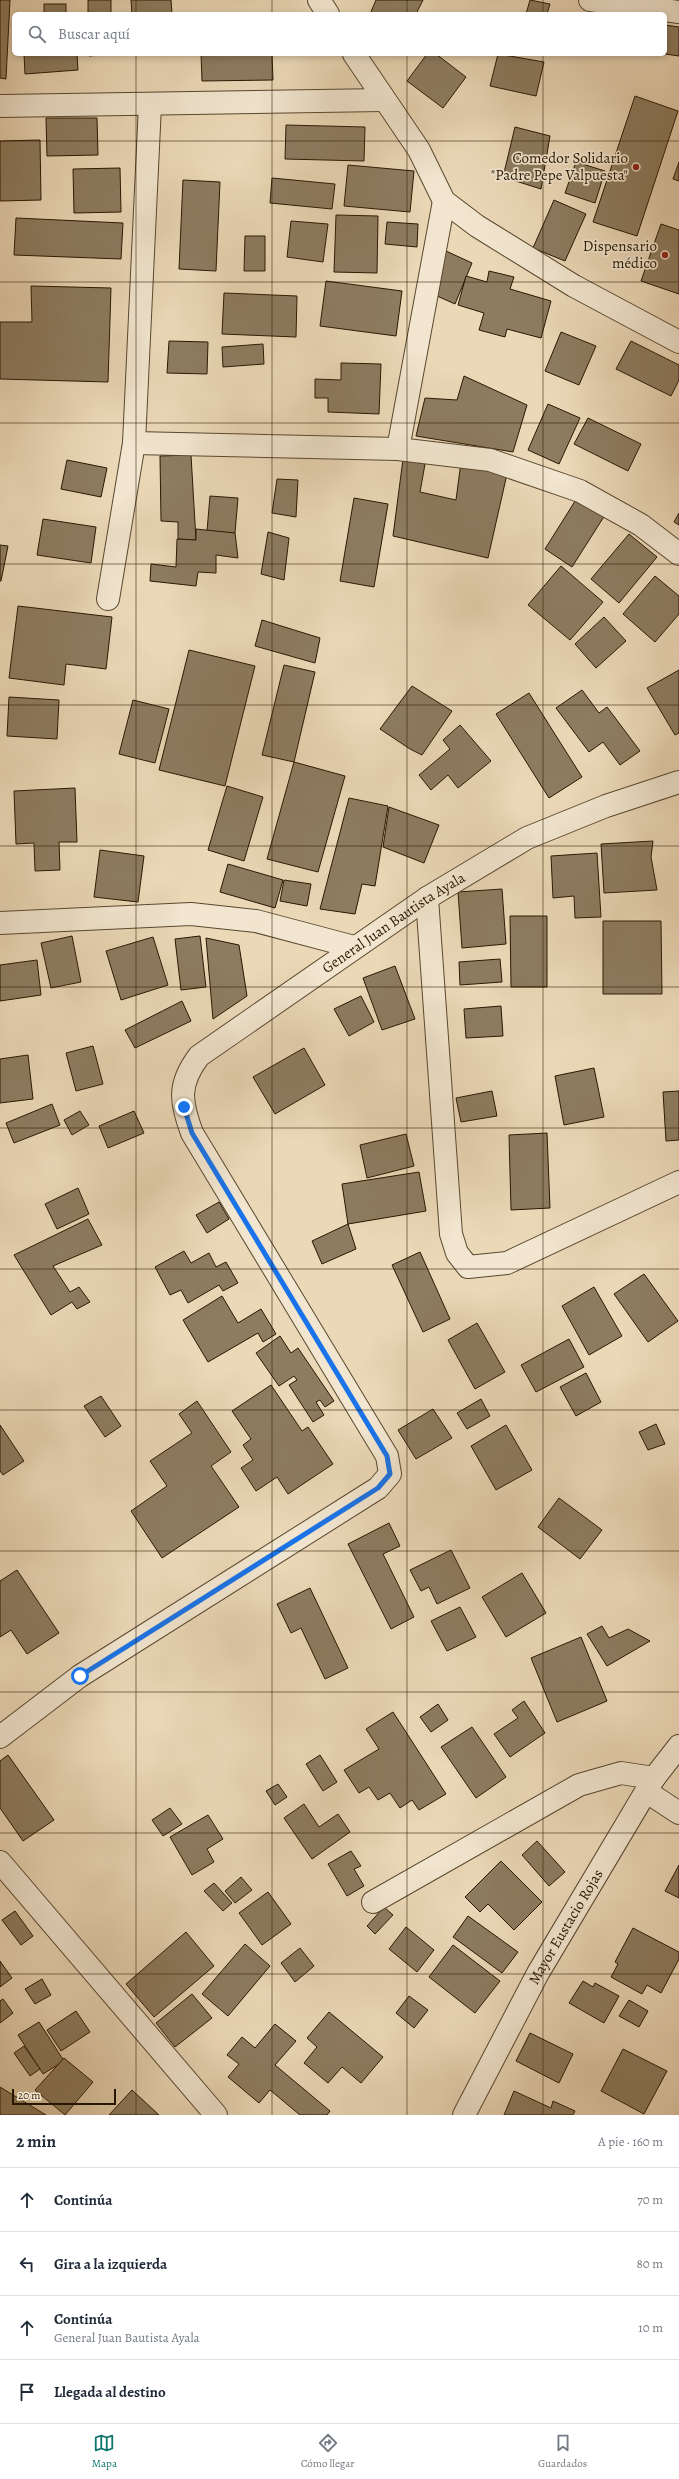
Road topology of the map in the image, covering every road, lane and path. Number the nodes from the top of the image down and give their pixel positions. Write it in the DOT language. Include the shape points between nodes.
graph roads {
  1 [pos="319,0"];
  2 [pos="590,0"];
  3 [pos="327,12"];
  4 [pos="679,12"];
  5 [pos="355,56"];
  6 [pos="383,100"];
  7 [pos="150,105"];
  8 [pos="0,106"];
  9 [pos="444,201"];
  10 [pos="679,342"];
  11 [pos="134,443"];
  12 [pos="398,449"];
  13 [pos="679,554"];
  14 [pos="108,599"];
  15 [pos="679,782"];
  16 [pos="427,898"];
  17 [pos="0,923"];
  18 [pos="354,947"];
  19 [pos="679,1182"];
  20 [pos="0,1737"];
  21 [pos="679,1746"];
  22 [pos="650,1785"];
  23 [pos="679,1813"];
  24 [pos="0,1862"];
  25 [pos="373,1902"];
  26 [pos="216,2115"];
  27 [pos="464,2115"];
  1 -- 3 [label="street"];
  2 -- 4 [label="street"];
  5 -- 6 [label="street"];
  6 -- 7 [label="street"];
  6 -- 9 [label="street" via="419,150"];
  7 -- 8 [label="street"];
  7 -- 11 [label="street"];
  9 -- 10 [label="street" via="477,226 574,286"];
  9 -- 12 [label="street"];
  11 -- 12 [label="street"];
  11 -- 14 [label="street"];
  12 -- 13 [label="street" via="490,460 580,491 641,524"];
  15 -- 16 [label="street, General Juan Bautista Ayala" via="606,806 527,838"];
  16 -- 18 [label="street, General Juan Bautista Ayala"];
  16 -- 19 [label="street" via="451,1234 457,1253 468,1267 507,1263"];
  17 -- 18 [label="street" via="191,914 256,921"];
  18 -- 20 [label="street, General Juan Bautista Ayala" via="199,1056 184,1079 182,1088 186,1117 192,1133 387,1456 390,1474 378,1488 80,1676"];
  21 -- 22 [label="street, Mayor Eustacio Rojas"];
  22 -- 23 [label="street"];
  22 -- 25 [label="street" via="621,1774 579,1785"];
  22 -- 27 [label="street, Mayor Eustacio Rojas" via="538,1973"];
  24 -- 26 [label="street"];
}
